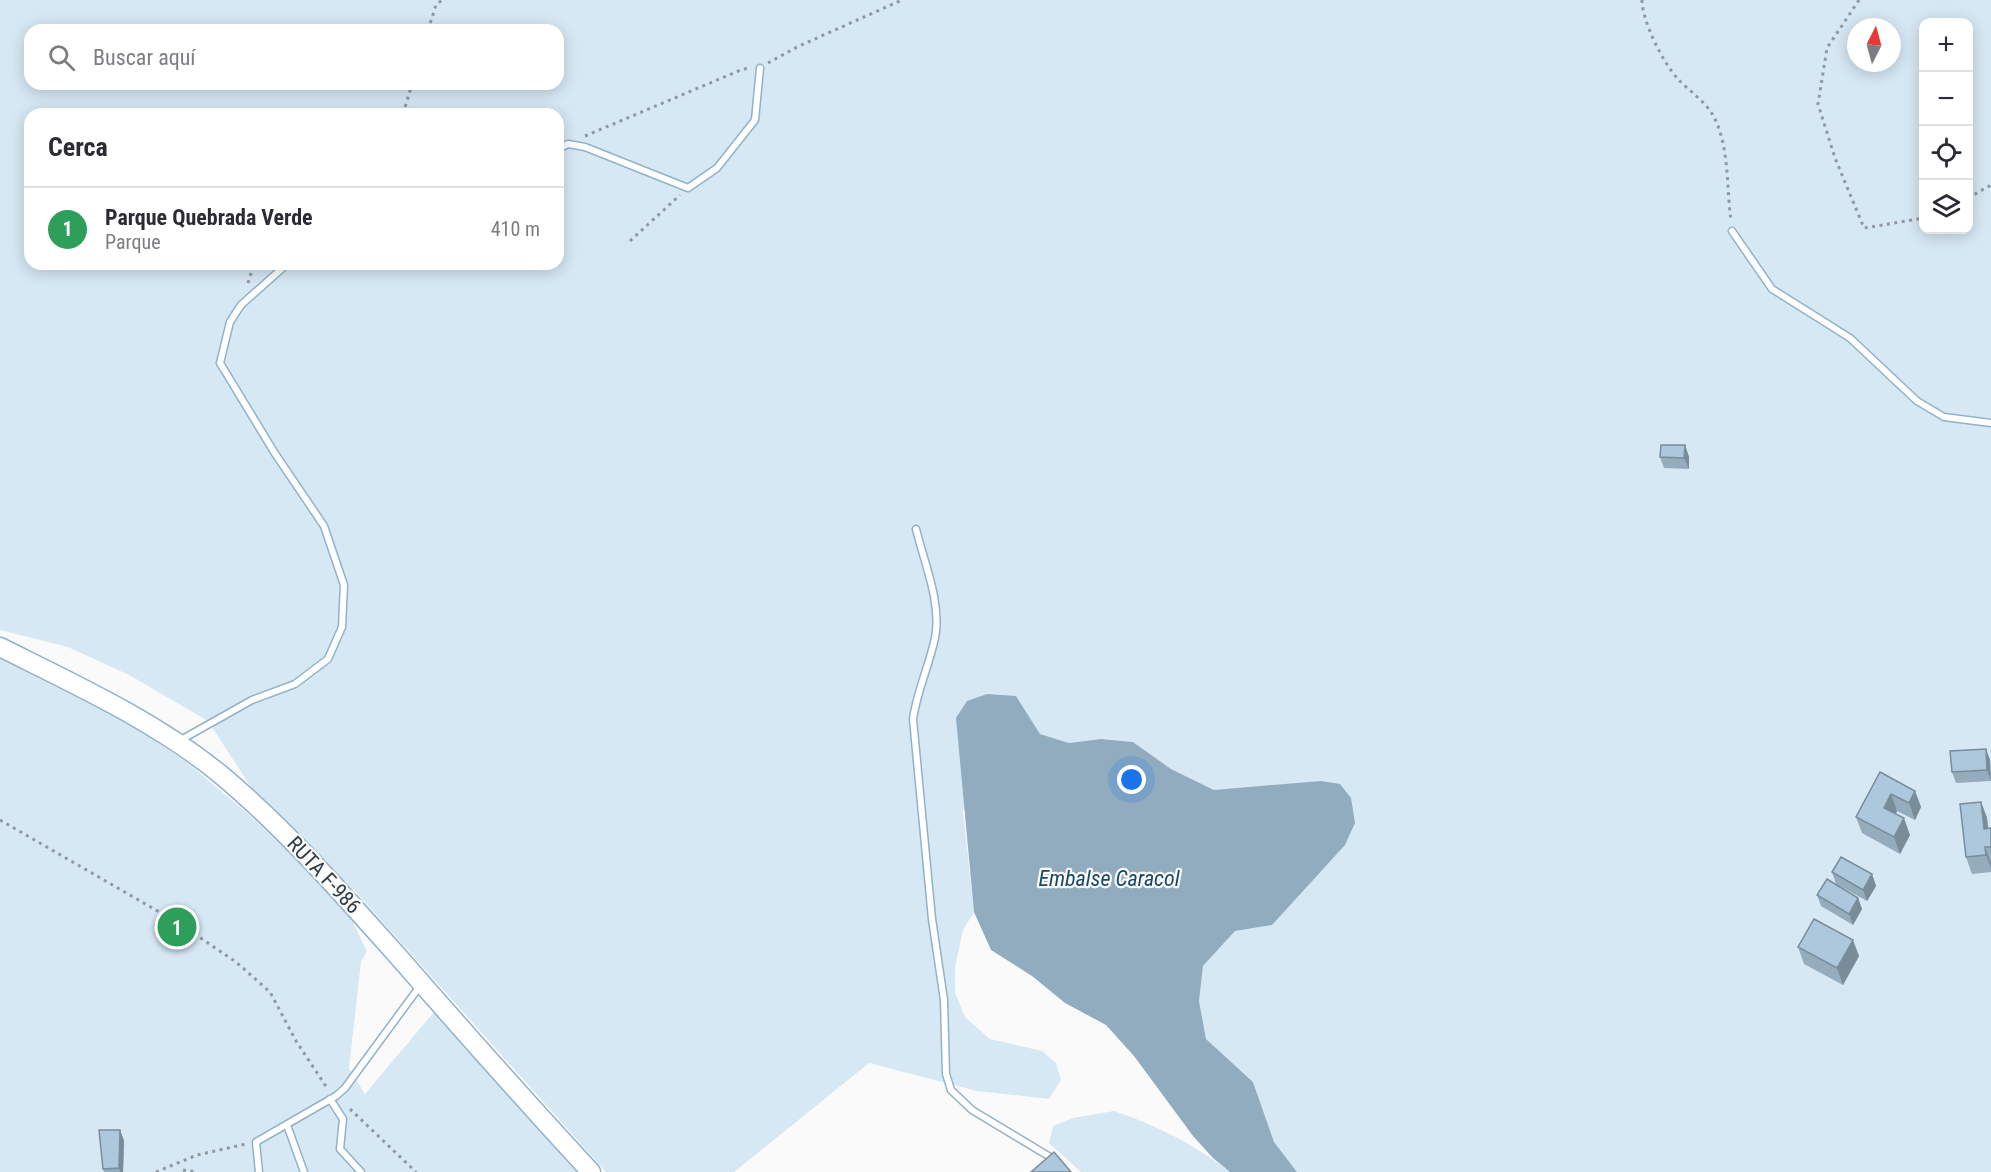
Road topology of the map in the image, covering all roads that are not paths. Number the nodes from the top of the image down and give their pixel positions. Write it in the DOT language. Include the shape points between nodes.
graph roads {
  1 [pos="760,68"];
  2 [pos="564,146"];
  3 [pos="1732,231"];
  4 [pos="279,270"];
  5 [pos="1991,423"];
  6 [pos="916,529"];
  7 [pos="0,647"];
  8 [pos="176,743"];
  9 [pos="422,983"];
  10 [pos="333,1098"];
  11 [pos="287,1125"];
  12 [pos="1064,1166"];
  13 [pos="259,1172"];
  14 [pos="304,1172"];
  15 [pos="361,1172"];
  16 [pos="591,1172"];
  1 -- 2 [label="lane" via="755,120 717,168 688,188 585,147"];
  3 -- 5 [label="lane" via="1772,289 1850,338 1917,401 1944,417"];
  4 -- 8 [label="lane" via="241,305 230,322 220,363 324,526 344,585 342,627 328,659 295,684 252,700"];
  6 -- 12 [label="lane" via="935,607 935,637 917,690 913,719 932,919 944,1000 946,1074 951,1090 972,1110"];
  7 -- 8 [label="main road, RUTA F-986"];
  8 -- 9 [label="main road, RUTA F-986" via="218,773 269,818"];
  9 -- 10 [label="lane" via="345,1088"];
  9 -- 16 [label="main road, RUTA F-986"];
  10 -- 11 [label="lane"];
  10 -- 15 [label="lane" via="343,1119 340,1149"];
  11 -- 13 [label="lane" via="256,1142"];
  11 -- 14 [label="lane"];
}
